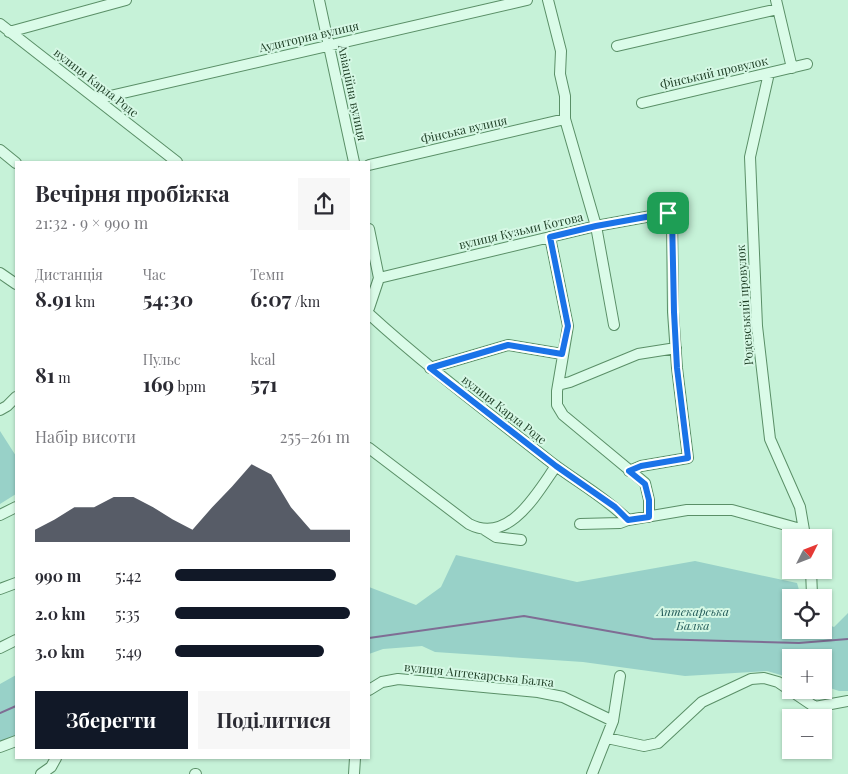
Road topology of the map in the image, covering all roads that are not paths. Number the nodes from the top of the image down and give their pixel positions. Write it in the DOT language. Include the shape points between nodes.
graph roads {
  1 [pos="126,0"];
  2 [pos="319,0"];
  3 [pos="527,0"];
  4 [pos="548,0"];
  5 [pos="777,5"];
  6 [pos="0,24"];
  7 [pos="9,32"];
  8 [pos="329,45"];
  9 [pos="617,46"];
  10 [pos="807,64"];
  11 [pos="792,68"];
  12 [pos="769,74"];
  13 [pos="97,99"];
  14 [pos="642,103"];
  15 [pos="566,119"];
  16 [pos="0,150"];
  17 [pos="176,161"];
  18 [pos="354,161"];
  19 [pos="15,162"];
  20 [pos="370,165"];
  21 [pos="596,226"];
  22 [pos="370,234"];
  23 [pos="550,237"];
  24 [pos="0,273"];
  25 [pos="379,278"];
  26 [pos="15,283"];
  27 [pos="370,305"];
  28 [pos="370,315"];
  29 [pos="614,325"];
  30 [pos="676,348"];
  31 [pos="562,354"];
  32 [pos="430,368"];
  33 [pos="558,385"];
  34 [pos="15,398"];
  35 [pos="0,410"];
  36 [pos="370,449"];
  37 [pos="556,466"];
  38 [pos="629,471"];
  39 [pos="15,508"];
  40 [pos="0,516"];
  41 [pos="649,517"];
  42 [pos="628,520"];
  43 [pos="580,524"];
  44 [pos="791,529"];
  45 [pos="805,529"];
  46 [pos="485,530"];
  47 [pos="521,540"];
  48 [pos="15,582"];
  49 [pos="0,589"];
  50 [pos="15,640"];
  51 [pos="0,648"];
  52 [pos="620,676"];
  53 [pos="370,689"];
  54 [pos="848,701"];
  55 [pos="613,721"];
  56 [pos="607,738"];
  57 [pos="15,741"];
  58 [pos="0,747"];
  59 [pos="55,759"];
  60 [pos="355,759"];
  61 [pos="41,774"];
  62 [pos="354,774"];
  63 [pos="592,774"];
  1 -- 7 [label="street"];
  2 -- 8 [label="street, Авіаційна вулиця"];
  3 -- 8 [label="street, Аудиторна вулиця"];
  4 -- 15 [label="street" via="561,52 560,74"];
  5 -- 9 [label="street"];
  5 -- 11 [label="street"];
  6 -- 7 [label="street, вулиця Карла Роде"];
  7 -- 13 [label="street, вулиця Карла Роде"];
  8 -- 13 [label="street, Аудиторна вулиця"];
  8 -- 18 [label="street, Авіаційна вулиця"];
  10 -- 11 [label="street, Фінський провулок"];
  11 -- 12 [label="street, Фінський провулок"];
  12 -- 14 [label="street, Фінський провулок"];
  12 -- 45 [label="street, Родевський провулок" via="750,157 757,326 770,439 800,507"];
  13 -- 17 [label="street, вулиця Карла Роде"];
  15 -- 20 [label="street, Фінська вулиця"];
  15 -- 21 [label="street"];
  16 -- 19 [label="street"];
  21 -- 23 [label="street, вулиця Кузьми Котова"];
  21 -- 29 [label="street"];
  21 -- 30 [label="street, вулиця Кузьми Котова" via="668,213 672,216"];
  22 -- 25 [label="street"];
  23 -- 25 [label="street, вулиця Кузьми Котова"];
  23 -- 31 [label="street" via="568,326"];
  24 -- 26 [label="street"];
  25 -- 27 [label="street"];
  28 -- 32 [label="street, вулиця Карла Роде"];
  30 -- 33 [label="street" via="638,354"];
  30 -- 38 [label="street" via="688,458"];
  31 -- 32 [label="street" via="508,345"];
  31 -- 33 [label="street"];
  32 -- 37 [label="street, вулиця Карла Роде"];
  33 -- 38 [label="street" via="558,405 563,415"];
  34 -- 35 [label="street"];
  36 -- 46 [label="street" via="470,524"];
  37 -- 42 [label="street, вулиця Карла Роде" via="615,507"];
  37 -- 46 [label="street" via="514,520"];
  38 -- 41 [label="street" via="645,484"];
  39 -- 40 [label="street"];
  41 -- 42 [label="street"];
  41 -- 44 [label="street" via="687,510 732,510"];
  42 -- 43 [label="street"];
  46 -- 47 [label="street" via="496,537"];
  48 -- 49 [label="street"];
  50 -- 51 [label="street"];
  52 -- 55 [label="street"];
  53 -- 55 [label="street, вулиця Аптекарська Балка" via="382,682 398,679 538,692 563,697"];
  54 -- 56 [label="street" via="816,707 778,682 751,679 702,702 658,743 644,746"];
  55 -- 56 [label="street"];
  56 -- 63 [label="street"];
  57 -- 58 [label="street"];
  59 -- 61 [label="street"];
  60 -- 62 [label="street"];
}
